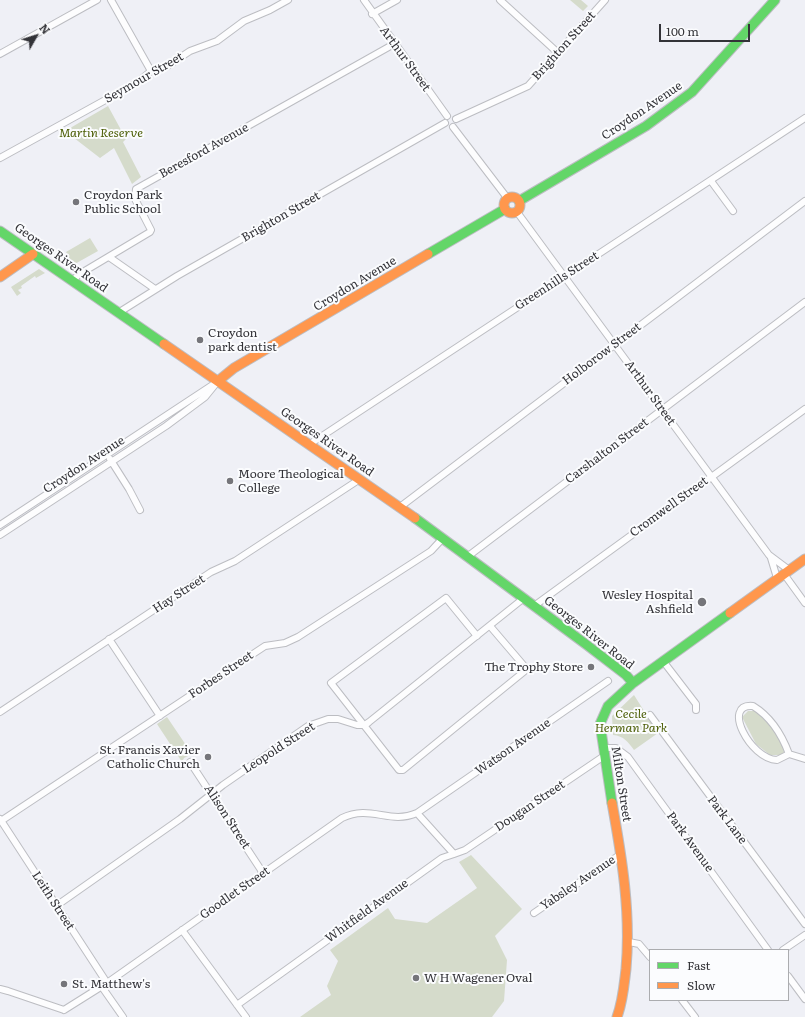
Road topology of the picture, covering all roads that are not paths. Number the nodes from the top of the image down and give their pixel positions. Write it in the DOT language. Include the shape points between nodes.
graph roads {
  1 [pos="97,0"];
  2 [pos="111,0"];
  3 [pos="288,0"];
  4 [pos="364,0"];
  5 [pos="397,0"];
  6 [pos="500,0"];
  7 [pos="605,0"];
  8 [pos="775,0"];
  9 [pos="372,14"];
  10 [pos="394,44"];
  11 [pos="557,52"];
  12 [pos="0,54"];
  13 [pos="151,71"];
  14 [pos="447,116"];
  15 [pos="805,118"];
  16 [pos="456,119"];
  17 [pos="445,123"];
  18 [pos="453,126"];
  19 [pos="0,158"];
  20 [pos="711,181"];
  21 [pos="508,199"];
  22 [pos="519,201"];
  23 [pos="805,201"];
  24 [pos="505,209"];
  25 [pos="733,211"];
  26 [pos="517,212"];
  27 [pos="0,231"];
  28 [pos="33,254"];
  29 [pos="109,257"];
  30 [pos="0,277"];
  31 [pos="565,277"];
  32 [pos="73,281"];
  33 [pos="155,289"];
  34 [pos="805,302"];
  35 [pos="118,313"];
  36 [pos="615,344"];
  37 [pos="218,381"];
  38 [pos="805,409"];
  39 [pos="663,410"];
  40 [pos="310,444"];
  41 [pos="107,455"];
  42 [pos="112,461"];
  43 [pos="711,476"];
  44 [pos="360,479"];
  45 [pos="400,507"];
  46 [pos="140,510"];
  47 [pos="13,517"];
  48 [pos="17,523"];
  49 [pos="0,525"];
  50 [pos="0,535"];
  51 [pos="443,538"];
  52 [pos="770,555"];
  53 [pos="468,557"];
  54 [pos="805,559"];
  55 [pos="783,574"];
  56 [pos="524,598"];
  57 [pos="805,603"];
  58 [pos="534,606"];
  59 [pos="490,626"];
  60 [pos="477,636"];
  61 [pos="109,639"];
  62 [pos="664,661"];
  63 [pos="608,681"];
  64 [pos="633,683"];
  65 [pos="696,710"];
  66 [pos="0,712"];
  67 [pos="650,715"];
  68 [pos="160,716"];
  69 [pos="364,725"];
  70 [pos="603,752"];
  71 [pos="789,754"];
  72 [pos="805,759"];
  73 [pos="190,762"];
  74 [pos="212,794"];
  75 [pos="417,813"];
  76 [pos="0,820"];
  77 [pos="454,854"];
  78 [pos="621,854"];
  79 [pos="263,873"];
  80 [pos="56,906"];
  81 [pos="534,913"];
  82 [pos="805,924"];
  83 [pos="182,930"];
  84 [pos="805,935"];
  85 [pos="628,942"];
  86 [pos="767,949"];
  87 [pos="784,949"];
  88 [pos="649,956"];
  89 [pos="789,977"];
  90 [pos="104,985"];
  91 [pos="0,990"];
  92 [pos="805,999"];
  93 [pos="683,1001"];
  94 [pos="237,1005"];
  95 [pos="64,1014"];
  96 [pos="123,1017"];
  97 [pos="246,1017"];
  98 [pos="617,1017"];
  99 [pos="695,1017"];
  1 -- 12 [label="street"];
  2 -- 13 [label="street"];
  3 -- 13 [label="street, Seymour Street" via="244,21 217,41 190,51 166,67"];
  4 -- 9 [label="street, Arthur Street"];
  5 -- 9 [label="street"];
  6 -- 11 [label="street"];
  7 -- 11 [label="street, Brighton Street"];
  8 -- 22 [label="main road, Croydon Avenue" via="692,92 646,126"];
  9 -- 10 [label="street, Arthur Street"];
  10 -- 14 [label="street, Arthur Street"];
  10 -- 29 [label="street, Beresford Avenue" via="136,189 134,198 151,230"];
  11 -- 16 [label="street, Brighton Street" via="528,86"];
  13 -- 19 [label="street, Seymour Street" via="138,82"];
  14 -- 16 [label="street" via="452,115"];
  14 -- 17 [label="street"];
  15 -- 20 [label="street, Greenhills Street"];
  16 -- 18 [label="street"];
  17 -- 18 [label="street" via="449,127"];
  17 -- 33 [label="street, Brighton Street"];
  18 -- 21 [label="street"];
  20 -- 25 [label="street"];
  20 -- 31 [label="street, Greenhills Street"];
  21 -- 22 [label="main road"];
  21 -- 24 [label="main road"];
  22 -- 26 [label="main road" via="520,208"];
  23 -- 36 [label="street, Holborow Street"];
  24 -- 26 [label="main road"];
  24 -- 37 [label="main road, Croydon Avenue" via="234,368"];
  26 -- 31 [label="street, Arthur Street"];
  27 -- 28 [label="main road, Georges River Road"];
  28 -- 30 [label="main road"];
  28 -- 32 [label="main road, Georges River Road"];
  29 -- 32 [label="street, Beresford Avenue" via="78,275"];
  29 -- 33 [label="street"];
  31 -- 36 [label="street, Arthur Street"];
  31 -- 40 [label="street, Greenhills Street"];
  32 -- 35 [label="main road, Georges River Road"];
  33 -- 35 [label="street, Brighton Street"];
  34 -- 39 [label="street, Carshalton Street"];
  35 -- 37 [label="main road, Georges River Road"];
  36 -- 39 [label="street, Arthur Street"];
  36 -- 45 [label="street, Holborow Street"];
  37 -- 40 [label="main road, Georges River Road"];
  37 -- 41 [label="street, Croydon Avenue"];
  37 -- 42 [label="street, Croydon Avenue" via="206,397"];
  38 -- 43 [label="street, Cromwell Street"];
  39 -- 43 [label="street, Arthur Street"];
  39 -- 53 [label="street, Carshalton Street"];
  40 -- 44 [label="main road, Georges River Road"];
  41 -- 42 [label="street"];
  41 -- 47 [label="street, Croydon Avenue"];
  42 -- 46 [label="street"];
  42 -- 48 [label="street, Croydon Avenue"];
  43 -- 52 [label="street, Arthur Street"];
  43 -- 58 [label="street, Cromwell Street"];
  44 -- 45 [label="main road, Georges River Road"];
  44 -- 61 [label="street, Hay Street" via="235,562 211,572"];
  45 -- 51 [label="main road, Georges River Road"];
  47 -- 48 [label="street"];
  47 -- 49 [label="street, Croydon Avenue"];
  48 -- 50 [label="street, Croydon Avenue"];
  51 -- 53 [label="main road, Georges River Road"];
  51 -- 68 [label="street, Forbes Street" via="432,551 308,630 285,643 265,646"];
  52 -- 55 [label="street, Arthur Street"];
  52 -- 55 [label="street, Arthur Street"];
  53 -- 56 [label="main road, Georges River Road"];
  54 -- 55 [label="main road, Milton Street"];
  55 -- 57 [label="street, Arthur Street"];
  55 -- 62 [label="main road, Milton Street"];
  56 -- 58 [label="main road, Georges River Road"];
  56 -- 59 [label="street"];
  58 -- 64 [label="main road, Georges River Road" via="626,675"];
  59 -- 60 [label="street"];
  59 -- 69 [label="street" via="526,670 403,770 400,770"];
  60 -- 69 [label="street"];
  60 -- 69 [label="street" via="446,598 331,683"];
  61 -- 66 [label="street, Hay Street"];
  61 -- 68 [label="street"];
  62 -- 64 [label="main road, Milton Street"];
  62 -- 65 [label="street" via="696,704"];
  63 -- 75 [label="street, Watson Avenue"];
  64 -- 70 [label="main road, Milton Street" via="611,702 601,715"];
  67 -- 82 [label="street, Park Lane"];
  68 -- 76 [label="street, Forbes Street"];
  69 -- 74 [label="street, Leopold Street" via="328,719 308,726"];
  70 -- 77 [label="street, Dougan Street" via="465,850"];
  70 -- 78 [label="main road, Milton Street"];
  70 -- 86 [label="street, Park Avenue" via="616,748 628,757"];
  71 -- 71 [label="street" via="777,760 761,755 749,742 738,720 742,709 753,706 766,717 779,732"];
  71 -- 72 [label="street"];
  73 -- 74 [label="street, Alison Street"];
  74 -- 79 [label="street, Alison Street"];
  74 -- 80 [label="street, Leopold Street"];
  75 -- 77 [label="street"];
  75 -- 79 [label="street, Goodlet Street" via="402,818 368,812 348,815"];
  76 -- 80 [label="street, Leith Street"];
  77 -- 94 [label="street, Whitfield Avenue" via="442,858"];
  78 -- 81 [label="street, Yabsley Avenue"];
  78 -- 85 [label="main road, Milton Street"];
  79 -- 83 [label="street, Goodlet Street"];
  80 -- 90 [label="street, Leith Street"];
  83 -- 90 [label="street, Goodlet Street"];
  83 -- 94 [label="street"];
  84 -- 87 [label="street"];
  85 -- 88 [label="street" via="639,944"];
  85 -- 98 [label="main road, Milton Street" via="624,990"];
  89 -- 92 [label="street"];
  90 -- 95 [label="street, Goodlet Street"];
  90 -- 96 [label="street, Leith Street"];
  91 -- 95 [label="street"];
  93 -- 99 [label="street"];
  94 -- 97 [label="street"];
}
